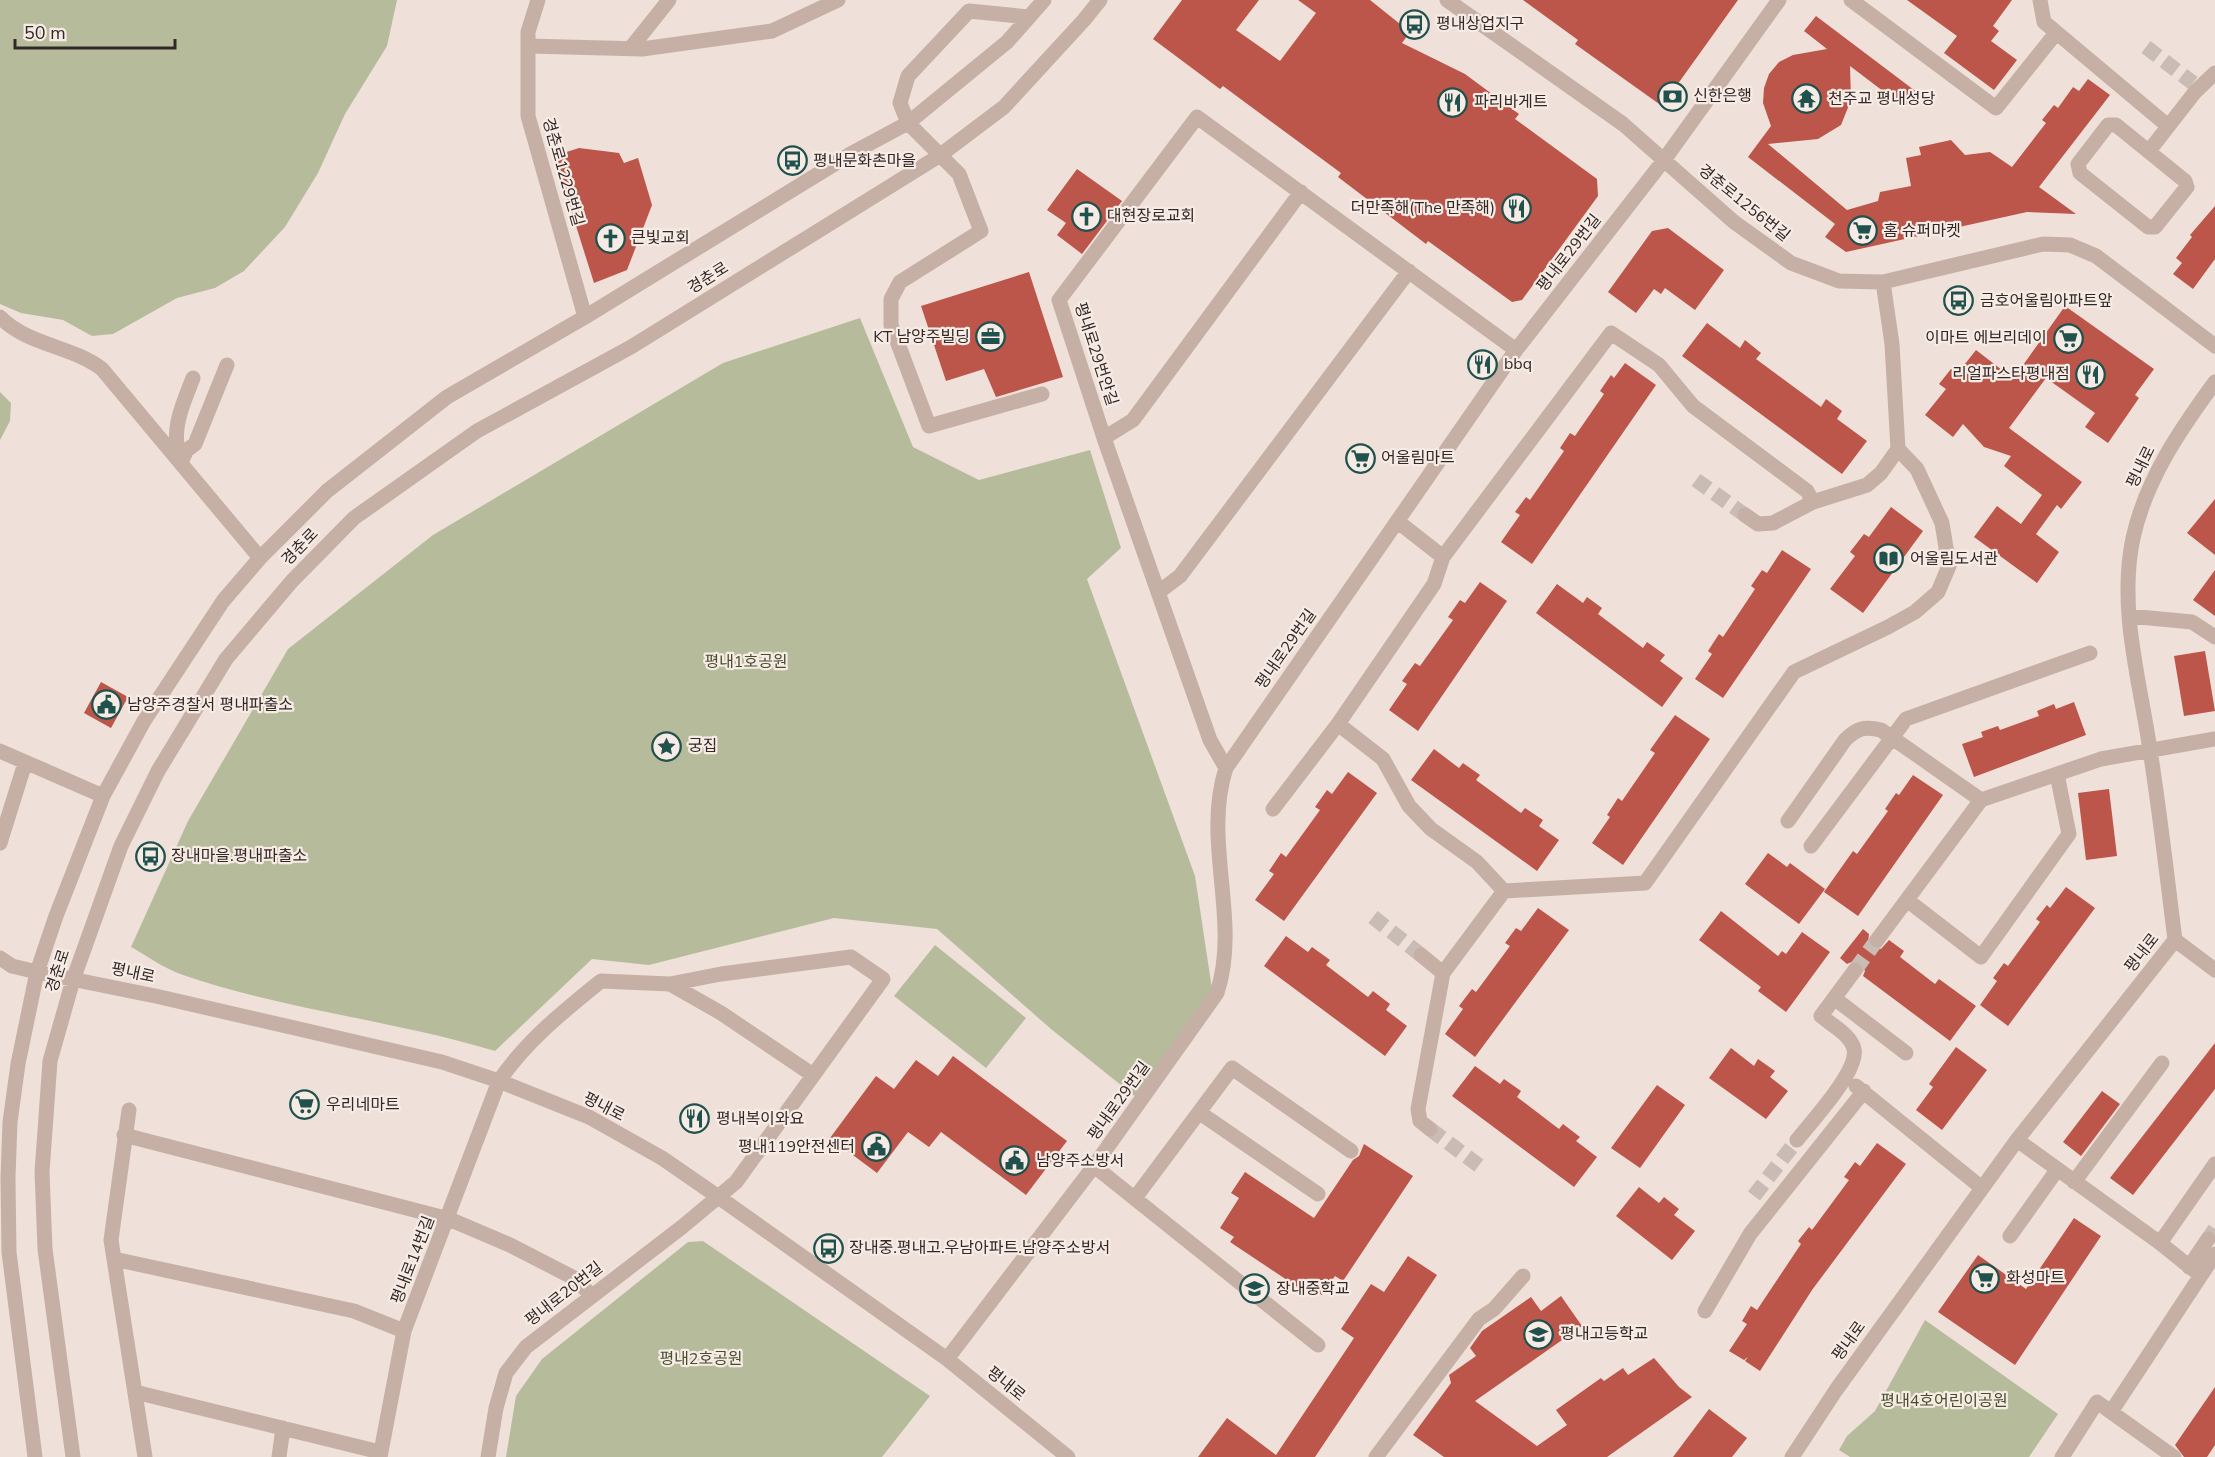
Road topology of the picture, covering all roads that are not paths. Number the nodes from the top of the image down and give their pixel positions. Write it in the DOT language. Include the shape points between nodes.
graph roads {
  1 [pos="538,0"];
  2 [pos="669,0"];
  3 [pos="838,0"];
  4 [pos="1044,0"];
  5 [pos="1100,0"];
  6 [pos="1447,0"];
  7 [pos="1779,0"];
  8 [pos="1851,0"];
  9 [pos="2040,0"];
  10 [pos="967,6"];
  11 [pos="1029,17"];
  12 [pos="2056,33"];
  13 [pos="529,46"];
  14 [pos="630,49"];
  15 [pos="2215,73"];
  16 [pos="908,123"];
  17 [pos="2168,126"];
  18 [pos="2149,151"];
  19 [pos="939,156"];
  20 [pos="1664,160"];
  21 [pos="1301,192"];
  22 [pos="1409,271"];
  23 [pos="1883,282"];
  24 [pos="585,317"];
  25 [pos="0,318"];
  26 [pos="2215,346"];
  27 [pos="1516,351"];
  28 [pos="227,365"];
  29 [pos="193,378"];
  30 [pos="2215,382"];
  31 [pos="1042,394"];
  32 [pos="1104,438"];
  33 [pos="1898,449"];
  34 [pos="181,462"];
  35 [pos="1813,502"];
  36 [pos="1745,515"];
  37 [pos="1397,521"];
  38 [pos="1443,557"];
  39 [pos="260,558"];
  40 [pos="1160,591"];
  41 [pos="2129,616"];
  42 [pos="2215,637"];
  43 [pos="2090,653"];
  44 [pos="1338,724"];
  45 [pos="1890,737"];
  46 [pos="2215,740"];
  47 [pos="0,751"];
  48 [pos="2151,752"];
  49 [pos="25,764"];
  50 [pos="1226,768"];
  51 [pos="2057,774"];
  52 [pos="104,796"];
  53 [pos="1981,800"];
  54 [pos="1273,809"];
  55 [pos="1788,821"];
  56 [pos="0,843"];
  57 [pos="1811,846"];
  58 [pos="1504,891"];
  59 [pos="1906,900"];
  60 [pos="1877,940"];
  61 [pos="2175,940"];
  62 [pos="1421,955"];
  63 [pos="0,958"];
  64 [pos="1855,970"];
  65 [pos="2215,970"];
  66 [pos="37,972"];
  67 [pos="1443,973"];
  68 [pos="73,980"];
  69 [pos="670,984"];
  70 [pos="1834,998"];
  71 [pos="1906,1053"];
  72 [pos="2162,1063"];
  73 [pos="813,1075"];
  74 [pos="1845,1078"];
  75 [pos="499,1081"];
  76 [pos="1864,1091"];
  77 [pos="129,1110"];
  78 [pos="1200,1113"];
  79 [pos="1431,1129"];
  80 [pos="124,1135"];
  81 [pos="1797,1140"];
  82 [pos="2017,1140"];
  83 [pos="1351,1151"];
  84 [pos="2215,1164"];
  85 [pos="1094,1167"];
  86 [pos="2057,1170"];
  87 [pos="2074,1182"];
  88 [pos="1982,1188"];
  89 [pos="1318,1194"];
  90 [pos="717,1196"];
  91 [pos="1135,1198"];
  92 [pos="448,1219"];
  93 [pos="2010,1236"];
  94 [pos="2208,1239"];
  95 [pos="2160,1243"];
  96 [pos="2215,1254"];
  97 [pos="114,1259"];
  98 [pos="2194,1271"];
  99 [pos="1523,1276"];
  100 [pos="591,1295"];
  101 [pos="1705,1311"];
  102 [pos="404,1331"];
  103 [pos="1318,1345"];
  104 [pos="947,1359"];
  105 [pos="135,1392"];
  106 [pos="2111,1412"];
  107 [pos="283,1428"];
  108 [pos="380,1454"];
  109 [pos="36,1457"];
  110 [pos="73,1457"];
  111 [pos="145,1457"];
  112 [pos="279,1457"];
  113 [pos="488,1457"];
  114 [pos="1068,1457"];
  115 [pos="1376,1457"];
  116 [pos="1791,1457"];
  117 [pos="2062,1457"];
  118 [pos="2174,1457"];
  1 -- 13 [label="street, 경춘로1229번길" via="528,32"];
  2 -- 14 [label="street"];
  3 -- 14 [label="street" via="772,31"];
  4 -- 11 [label="street, 경춘로"];
  5 -- 19 [label="street, 경춘로" via="1004,107"];
  6 -- 20 [label="street, 경춘로1256번길" via="1623,124"];
  7 -- 20 [label="street, 평내로29번길"];
  8 -- 12 [label="street" via="1996,108"];
  9 -- 12 [label="street" via="2044,22"];
  10 -- 11 [label="street"];
  10 -- 16 [label="street" via="908,76 900,103"];
  11 -- 16 [label="street, 경춘로" via="989,57"];
  12 -- 17 [label="street"];
  13 -- 14 [label="street"];
  13 -- 24 [label="street, 경춘로1229번길" via="528,116"];
  15 -- 17 [label="street" via="2197,86"];
  16 -- 19 [label="street"];
  16 -- 24 [label="street, 경춘로"];
  17 -- 18 [label="street"];
  18 -- 18 [label="street" via="2187,187 2155,227 2148,227 2080,173 2078,164 2108,125 2116,125"];
  19 -- 31 [label="street" via="959,174 981,231 900,282 891,299 891,325 929,426"];
  19 -- 68 [label="street, 경춘로" via="630,347 477,431 354,518 292,581 226,659 164,760 121,846"];
  20 -- 23 [label="street, 경춘로1256번길" via="1734,222 1791,263 1839,281"];
  20 -- 27 [label="street, 평내로29번길"];
  21 -- 22 [label="street, 평내로29번안길"];
  21 -- 32 [label="street" via="1133,420"];
  21 -- 32 [label="street, 평내로29번안길" via="1197,117 1059,300"];
  22 -- 27 [label="street, 평내로29번안길"];
  22 -- 40 [label="street" via="1180,576"];
  23 -- 26 [label="street, 경춘로1256번길" via="2043,244 2070,245 2096,256"];
  23 -- 33 [label="street" via="1892,345"];
  24 -- 39 [label="street, 경춘로" via="447,397 327,491"];
  25 -- 34 [label="street" via="27,338 88,358 102,369"];
  27 -- 37 [label="street, 평내로29번길"];
  28 -- 34 [label="street" via="200,434"];
  29 -- 34 [label="street" via="174,441"];
  30 -- 41 [label="street, 평내로" via="2182,428 2143,502 2128,571"];
  32 -- 40 [label="street, 평내로29번안길"];
  33 -- 35 [label="street" via="1867,485"];
  33 -- 58 [label="street" via="1917,469 1942,523 1949,566 1938,592 1915,612 1794,672 1645,883"];
  34 -- 39 [label="street"];
  35 -- 36 [label="street" via="1773,523 1758,524"];
  35 -- 38 [label="street" via="1808,491 1693,406 1659,366 1611,333"];
  37 -- 38 [label="street"];
  37 -- 50 [label="street, 평내로29번길"];
  38 -- 44 [label="street" via="1434,584"];
  39 -- 52 [label="street, 경춘로" via="223,601 178,668"];
  40 -- 50 [label="street, 평내로29번안길" via="1210,740"];
  41 -- 42 [label="street" via="2192,622"];
  41 -- 48 [label="street, 평내로"];
  43 -- 45 [label="street" via="1906,719"];
  44 -- 54 [label="street"];
  44 -- 58 [label="street" via="1383,759 1409,806 1431,829 1477,861"];
  45 -- 53 [label="street"];
  45 -- 55 [label="street" via="1868,727 1855,730"];
  45 -- 57 [label="street"];
  46 -- 48 [label="street"];
  47 -- 49 [label="street"];
  48 -- 51 [label="street" via="2101,759"];
  48 -- 61 [label="street, 평내로"];
  49 -- 52 [label="street"];
  49 -- 56 [label="street"];
  50 -- 85 [label="street, 평내로29번길" via="1219,788 1217,818 1227,949 1224,972 1217,993"];
  51 -- 53 [label="street"];
  51 -- 59 [label="street" via="2069,834 1981,957"];
  52 -- 66 [label="street, 경춘로"];
  53 -- 59 [label="street"];
  58 -- 67 [label="street"];
  59 -- 60 [label="street"];
  61 -- 65 [label="street"];
  61 -- 82 [label="street, 평내로"];
  62 -- 67 [label="street"];
  63 -- 66 [label="street, 평내로" via="12,966"];
  64 -- 70 [label="street"];
  66 -- 68 [label="street, 평내로"];
  66 -- 109 [label="street, 경춘로" via="18,1064 8,1178 9,1252"];
  67 -- 79 [label="street" via="1418,1109 1420,1121"];
  68 -- 75 [label="street, 평내로" via="442,1062"];
  68 -- 110 [label="street, 경춘로" via="50,1061 42,1172 45,1249"];
  69 -- 73 [label="street"];
  69 -- 73 [label="street, 평내로20번길" via="851,957 883,979"];
  69 -- 75 [label="street, 평내로14번길" via="601,981 514,1058"];
  70 -- 71 [label="street"];
  70 -- 74 [label="street" via="1821,1016 1847,1037 1854,1049 1854,1061"];
  72 -- 87 [label="street"];
  73 -- 90 [label="street, 평내로20번길" via="736,1182"];
  74 -- 76 [label="street"];
  74 -- 81 [label="street"];
  75 -- 90 [label="street, 평내로" via="589,1117 662,1158"];
  75 -- 92 [label="street, 평내로14번길"];
  76 -- 88 [label="street"];
  76 -- 101 [label="street" via="1750,1234"];
  77 -- 80 [label="street"];
  78 -- 83 [label="street" via="1232,1068"];
  78 -- 89 [label="street"];
  78 -- 91 [label="street"];
  80 -- 92 [label="street"];
  80 -- 97 [label="street" via="111,1240"];
  82 -- 86 [label="street"];
  82 -- 88 [label="street, 평내로"];
  84 -- 95 [label="street"];
  85 -- 91 [label="street"];
  85 -- 104 [label="street, 평내로29번길"];
  86 -- 87 [label="street"];
  86 -- 93 [label="street"];
  87 -- 95 [label="street"];
  88 -- 116 [label="street, 평내로"];
  90 -- 100 [label="street, 평내로20번길"];
  90 -- 104 [label="street, 평내로"];
  91 -- 103 [label="street"];
  92 -- 100 [label="street" via="574,1278"];
  92 -- 102 [label="street, 평내로14번길"];
  94 -- 98 [label="street"];
  95 -- 98 [label="street"];
  96 -- 98 [label="street"];
  97 -- 102 [label="street" via="354,1311"];
  97 -- 105 [label="street"];
  98 -- 106 [label="street"];
  99 -- 115 [label="street" via="1494,1309 1479,1319"];
  100 -- 113 [label="street, 평내로20번길" via="526,1347 506,1373"];
  102 -- 108 [label="street, 평내로14번길"];
  104 -- 114 [label="street, 평내로"];
  105 -- 107 [label="street"];
  105 -- 111 [label="street"];
  106 -- 117 [label="street" via="2097,1402"];
  106 -- 118 [label="street"];
  107 -- 108 [label="street"];
  107 -- 112 [label="street"];
}
